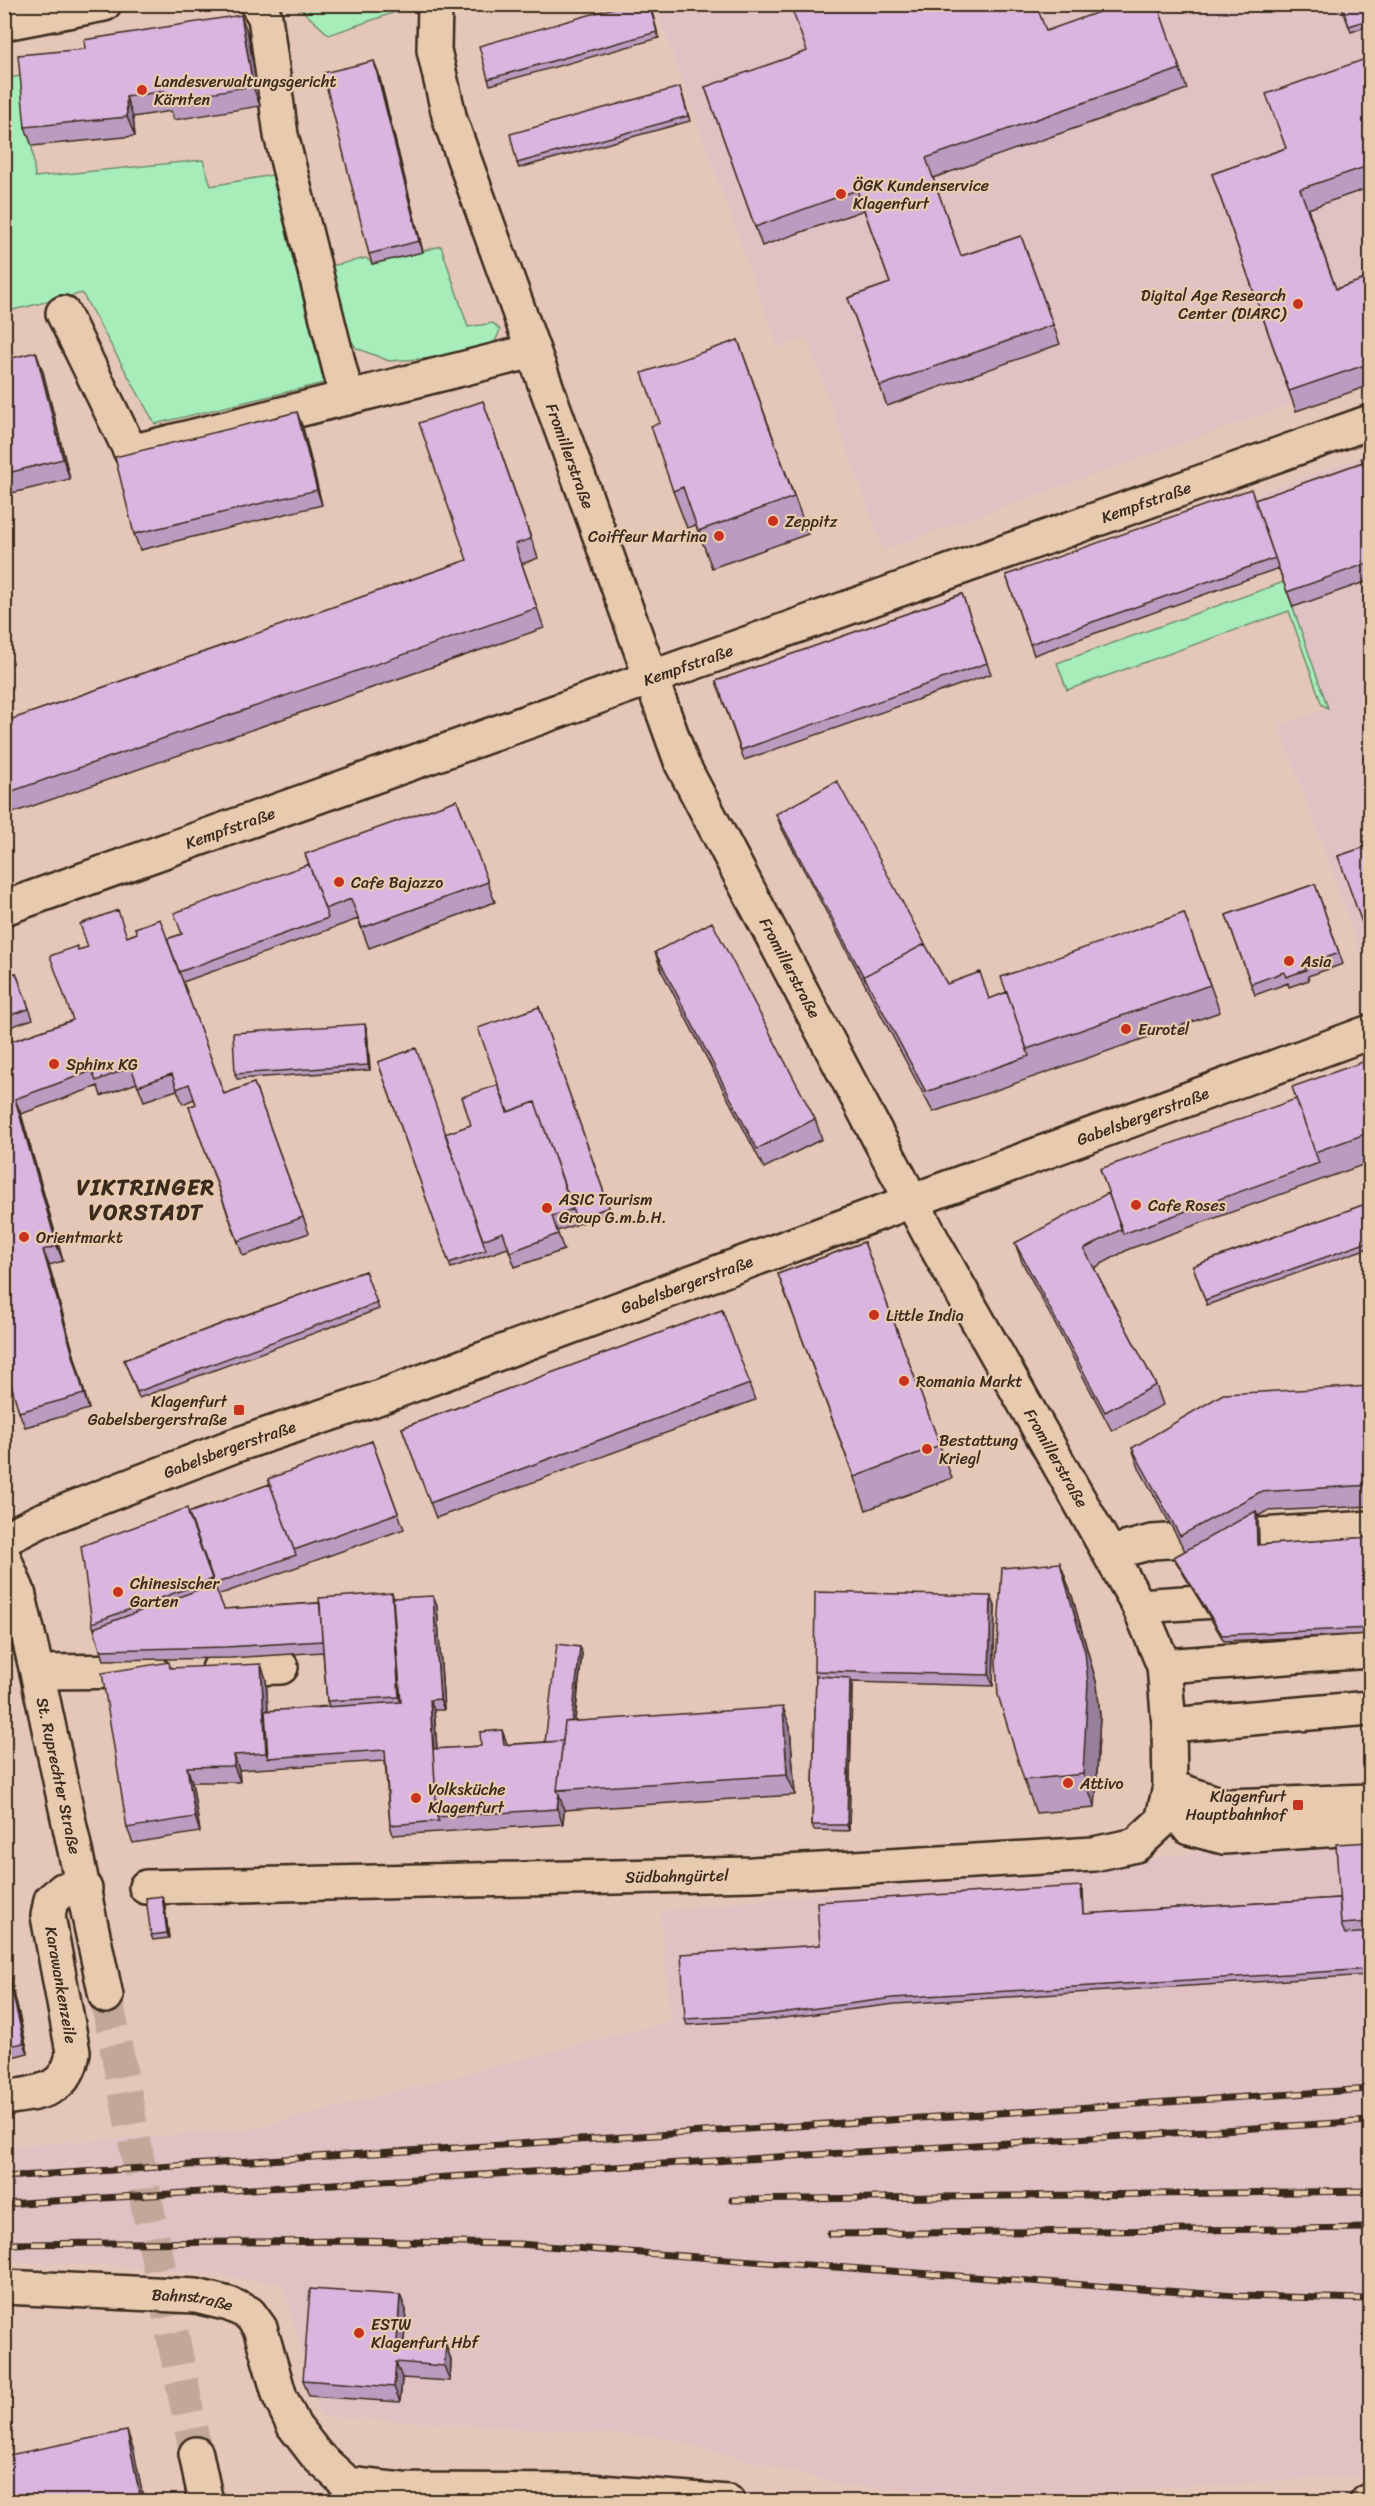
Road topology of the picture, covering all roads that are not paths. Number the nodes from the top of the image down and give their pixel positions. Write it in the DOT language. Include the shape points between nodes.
graph roads {
  1 [pos="104,4"];
  2 [pos="257,4"];
  3 [pos="435,4"];
  4 [pos="4,23"];
  5 [pos="63,313"];
  6 [pos="533,351"];
  7 [pos="347,398"];
  8 [pos="1371,422"];
  9 [pos="650,677"];
  10 [pos="4,908"];
  11 [pos="1371,1032"];
  12 [pos="912,1201"];
  13 [pos="1371,1528"];
  14 [pos="4,1539"];
  15 [pos="1110,1553"];
  16 [pos="4,1558"];
  17 [pos="1272,1598"];
  18 [pos="1139,1605"];
  19 [pos="1371,1651"];
  20 [pos="1164,1666"];
  21 [pos="281,1667"];
  22 [pos="37,1672"];
  23 [pos="1371,1708"];
  24 [pos="1169,1725"];
  25 [pos="1170,1787"];
  26 [pos="1371,1801"];
  27 [pos="1371,1827"];
  28 [pos="146,1887"];
  29 [pos="85,1889"];
  30 [pos="106,1996"];
  31 [pos="4,2098"];
  32 [pos="4,2287"];
  33 [pos="196,2454"];
  34 [pos="341,2493"];
  35 [pos="206,2502"];
  36 [pos="728,2502"];
  1 -- 4 [label="street"];
  2 -- 7 [label="street" via="265,17 281,135"];
  3 -- 6 [label="street, Fromillerstraße" via="434,50 450,120"];
  5 -- 7 [label="street" via="131,452"];
  6 -- 7 [label="street"];
  6 -- 9 [label="street, Fromillerstraße"];
  8 -- 9 [label="street, Kempfstraße"];
  9 -- 10 [label="street, Kempfstraße"];
  9 -- 12 [label="street, Fromillerstraße" via="682,764"];
  11 -- 12 [label="street, Gabelsbergerstraße"];
  12 -- 14 [label="street, Gabelsbergerstraße" via="233,1446 40,1521"];
  12 -- 15 [label="street, Fromillerstraße"];
  13 -- 15 [label="street" via="1152,1542"];
  15 -- 18 [label="street, Fromillerstraße"];
  16 -- 22 [label="street, St. Ruprechter Straße" via="18,1592"];
  17 -- 18 [label="street"];
  18 -- 20 [label="street, Fromillerstraße"];
  19 -- 20 [label="street"];
  20 -- 24 [label="street, Fromillerstraße"];
  21 -- 22 [label="street"];
  22 -- 29 [label="street, St. Ruprechter Straße"];
  23 -- 24 [label="street"];
  24 -- 25 [label="street, Fromillerstraße"];
  25 -- 26 [label="street" via="1225,1806"];
  25 -- 27 [label="street" via="1189,1828 1224,1837"];
  25 -- 28 [label="street, Südbahngürtel" via="1162,1821 1136,1845 1094,1854 752,1874"];
  29 -- 30 [label="street, St. Ruprechter Straße"];
  29 -- 31 [label="street, Karawankenzeile" via="63,1890 51,1900 48,1916 73,2052 71,2068 62,2081 39,2093"];
  32 -- 34 [label="street, Bahnstraße" via="196,2296 249,2313 260,2328 280,2397 294,2426"];
  33 -- 35 [label="street"];
  34 -- 36 [label="street, Bahnstraße" via="588,2491"];
}
